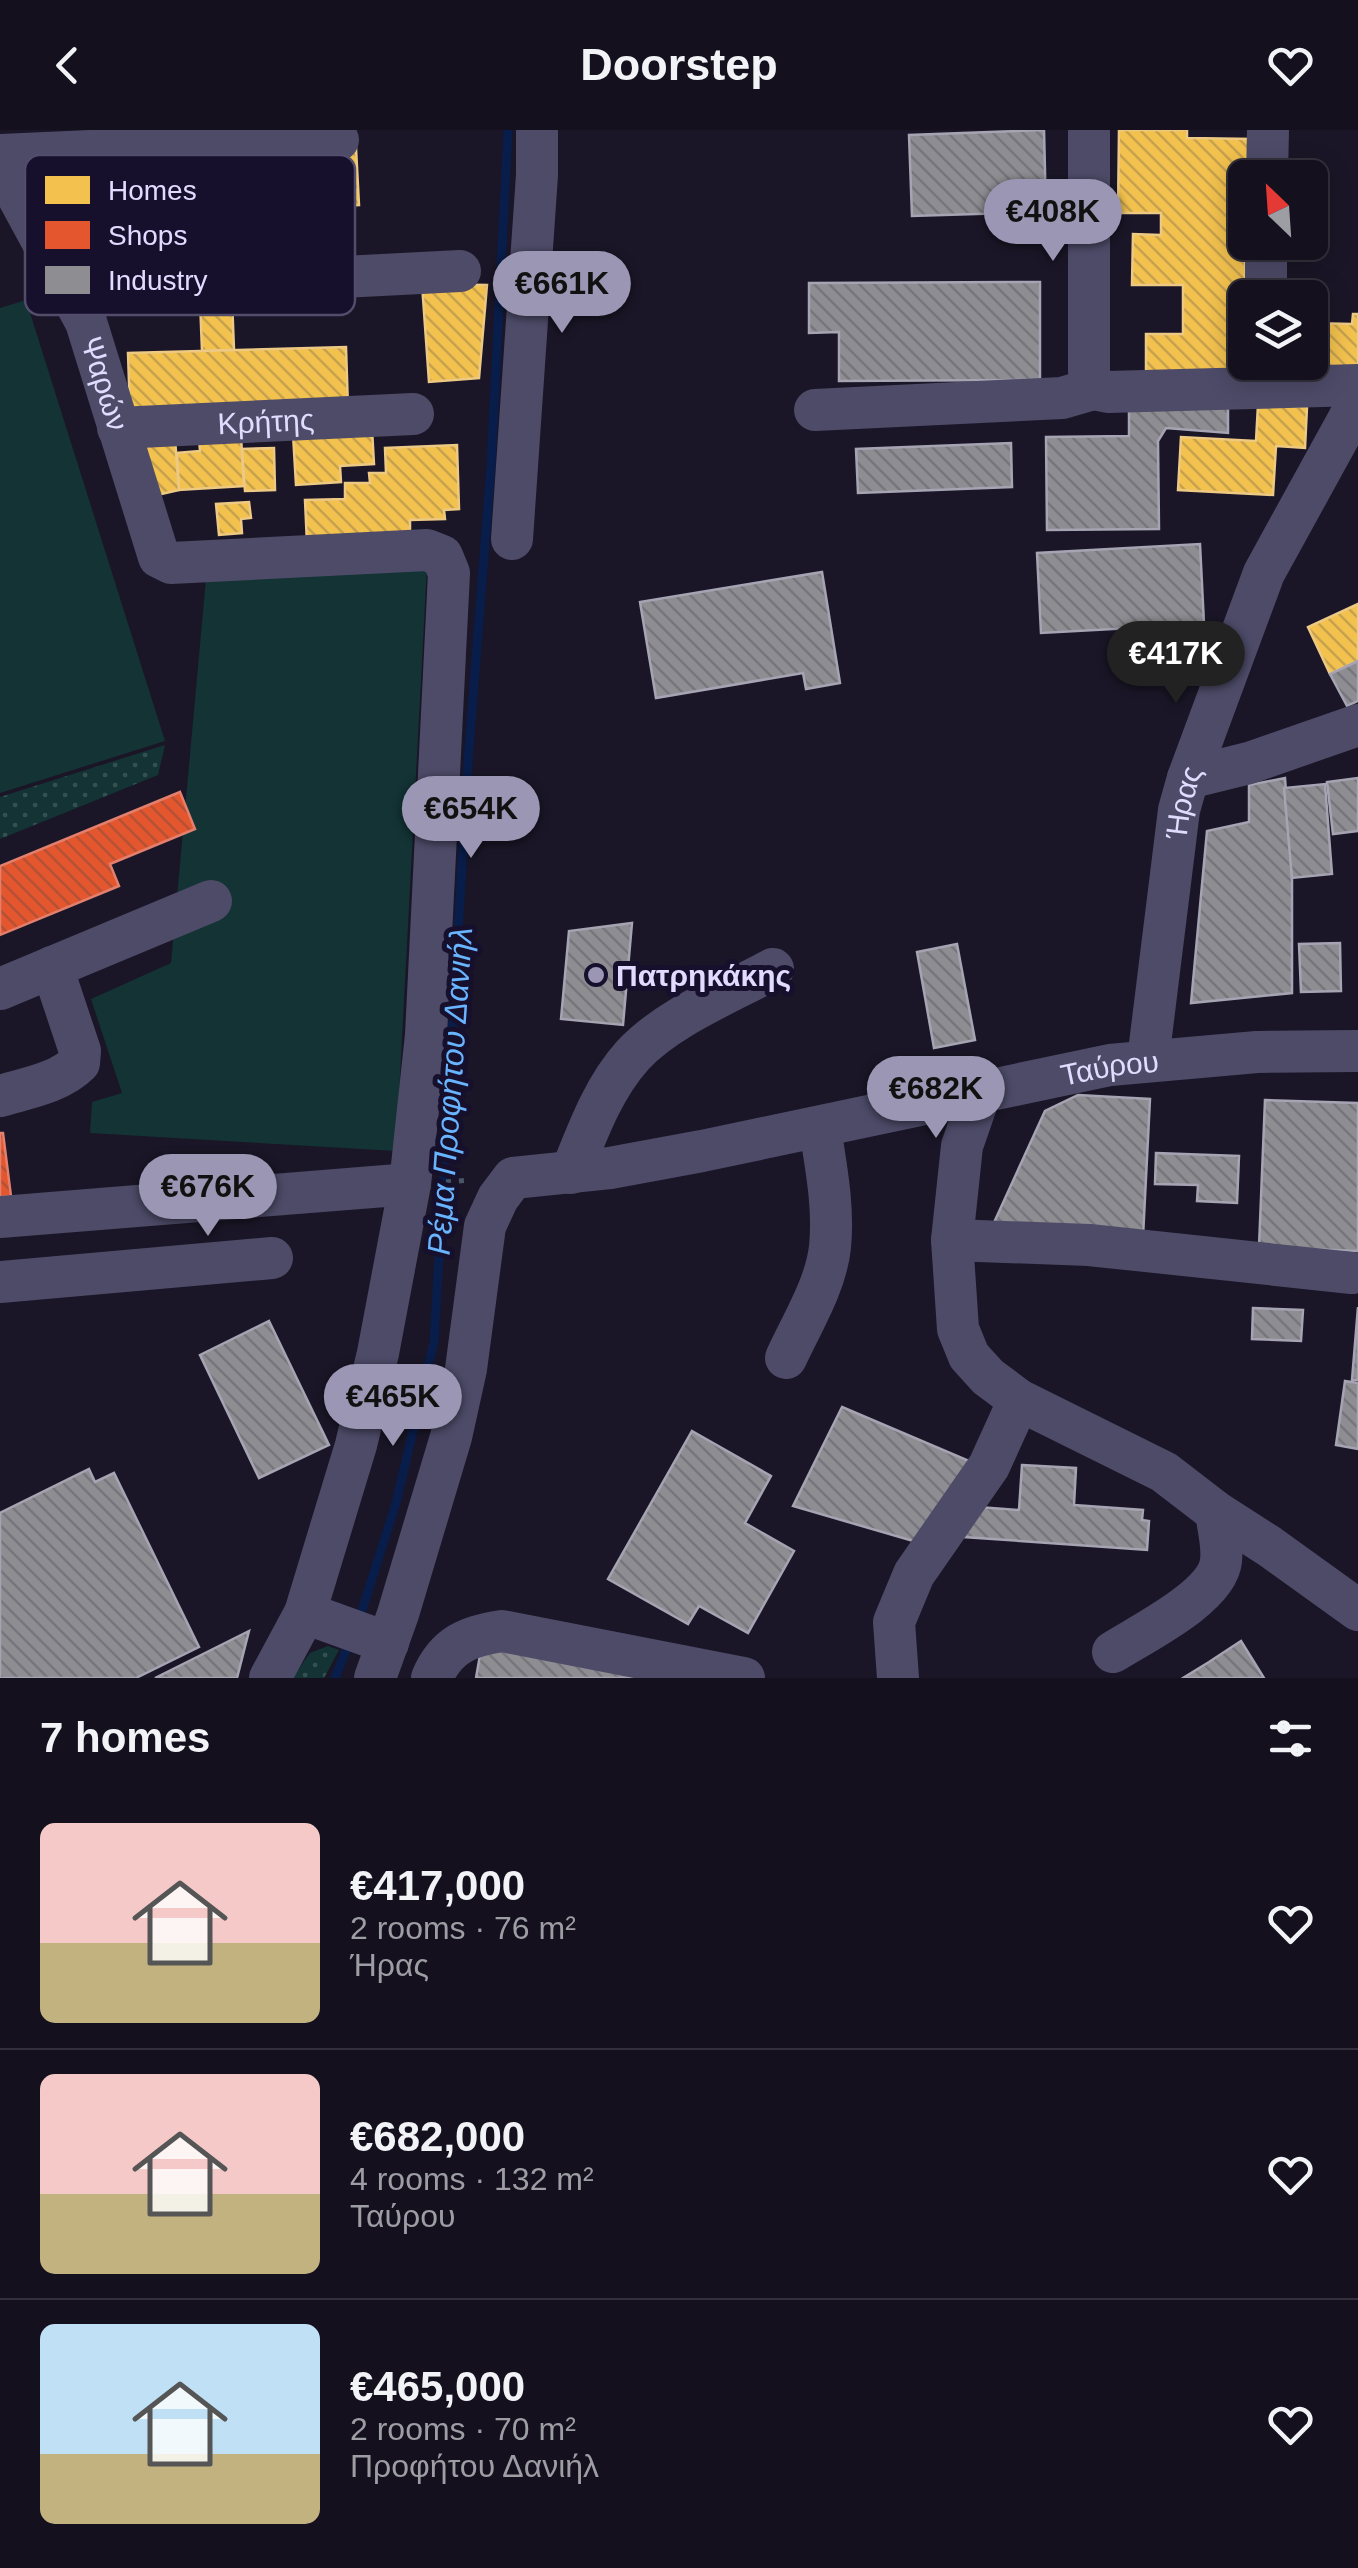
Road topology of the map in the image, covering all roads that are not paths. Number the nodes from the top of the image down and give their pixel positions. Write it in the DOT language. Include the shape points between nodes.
graph roads {
  1 [pos="537,130"];
  2 [pos="1089,130"];
  3 [pos="1268,130"];
  4 [pos="338,140"];
  5 [pos="0,155"];
  6 [pos="1267,160"];
  7 [pos="0,163"];
  8 [pos="25,209"];
  9 [pos="460,271"];
  10 [pos="355,276"];
  11 [pos="81,315"];
  12 [pos="1228,379"];
  13 [pos="1312,380"];
  14 [pos="1358,385"];
  15 [pos="1093,389"];
  16 [pos="1358,402"];
  17 [pos="815,410"];
  18 [pos="413,414"];
  19 [pos="118,428"];
  20 [pos="512,540"];
  21 [pos="1358,725"];
  22 [pos="1188,778"];
  23 [pos="211,901"];
  24 [pos="52,967"];
  25 [pos="774,969"];
  26 [pos="0,988"];
  27 [pos="1358,1051"];
  28 [pos="1148,1060"];
  29 [pos="980,1094"];
  30 [pos="0,1096"];
  31 [pos="820,1128"];
  32 [pos="570,1173"];
  33 [pos="410,1184"];
  34 [pos="0,1218"];
  35 [pos="952,1240"];
  36 [pos="272,1258"];
  37 [pos="1352,1274"];
  38 [pos="0,1282"];
  39 [pos="786,1358"];
  40 [pos="1019,1400"];
  41 [pos="1216,1512"];
  42 [pos="1358,1610"];
  43 [pos="317,1617"];
  44 [pos="382,1647"];
  45 [pos="1113,1652"];
  46 [pos="443,1662"];
  47 [pos="270,1678"];
  48 [pos="744,1678"];
  49 [pos="898,1678"];
  1 -- 20 [label="street"];
  2 -- 15 [label="street"];
  3 -- 6 [label="street"];
  4 -- 5 [label="street"];
  7 -- 8 [label="street, Ψαρών"];
  9 -- 10 [label="street"];
  11 -- 19 [label="street, Ψαρών"];
  12 -- 15 [label="street"];
  13 -- 14 [label="street"];
  15 -- 17 [label="street" via="1062,398"];
  16 -- 22 [label="street, Ήρας" via="1264,572"];
  18 -- 19 [label="street, Κρήτης"];
  19 -- 33 [label="street, Ψαρών" via="159,558 170,564 427,550 448,564 426,1035"];
  21 -- 22 [label="street"];
  22 -- 28 [label="street, Ήρας"];
  23 -- 24 [label="street"];
  24 -- 26 [label="street"];
  24 -- 30 [label="street" via="79,1063"];
  25 -- 32 [label="street" via="660,1032 633,1056 609,1088"];
  27 -- 28 [label="street, Ταύρου"];
  28 -- 29 [label="street, Ταύρου"];
  29 -- 31 [label="street, Ταύρου"];
  29 -- 35 [label="street" via="962,1146"];
  31 -- 32 [label="street, Ταύρου"];
  31 -- 39 [label="street" via="831,1198 830,1250"];
  32 -- 44 [label="street, Ταύρου" via="513,1178 485,1226 451,1437"];
  33 -- 34 [label="street"];
  33 -- 43 [label="street" via="365,1408 321,1569"];
  35 -- 37 [label="street" via="1089,1245"];
  35 -- 40 [label="street" via="958,1329 969,1356"];
  36 -- 38 [label="street"];
  40 -- 41 [label="street" via="1164,1472"];
  40 -- 49 [label="street" via="989,1466 914,1574 894,1622"];
  41 -- 42 [label="street"];
  41 -- 45 [label="street" via="1221,1564 1212,1584"];
  43 -- 44 [label="street"];
  43 -- 47 [label="street"];
  44 -- 46 [label="street"];
  46 -- 48 [label="street" via="476,1636 502,1632"];
}
